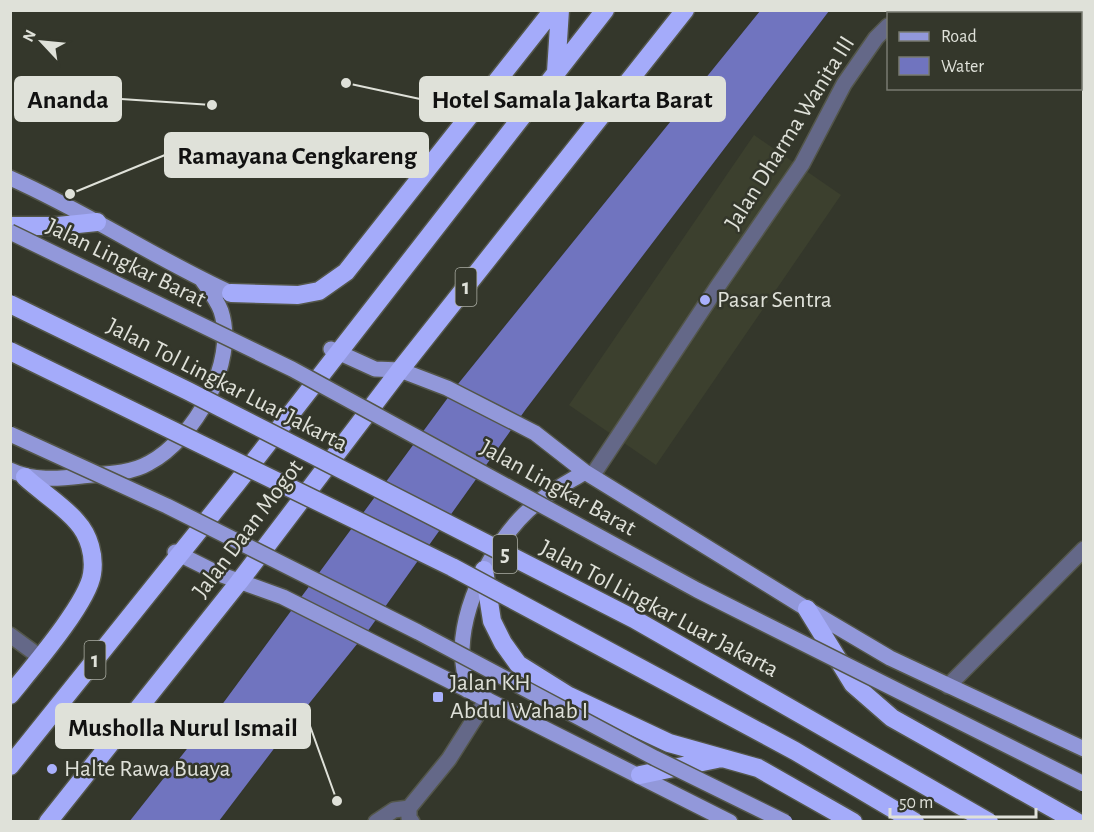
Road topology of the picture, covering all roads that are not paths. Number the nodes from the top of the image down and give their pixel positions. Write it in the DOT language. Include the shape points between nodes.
graph roads {
  1 [pos="553,10"];
  2 [pos="560,10"];
  3 [pos="605,10"];
  4 [pos="685,10"];
  5 [pos="887,27"];
  6 [pos="556,72"];
  7 [pos="10,178"];
  8 [pos="97,222"];
  9 [pos="10,226"];
  10 [pos="10,232"];
  11 [pos="202,280"];
  12 [pos="231,293"];
  13 [pos="10,304"];
  14 [pos="10,351"];
  15 [pos="335,352"];
  16 [pos="400,370"];
  17 [pos="10,434"];
  18 [pos="18,474"];
  19 [pos="588,474"];
  20 [pos="1083,549"];
  21 [pos="177,553"];
  22 [pos="483,570"];
  23 [pos="238,582"];
  24 [pos="807,609"];
  25 [pos="10,635"];
  26 [pos="40,657"];
  27 [pos="948,687"];
  28 [pos="466,690"];
  29 [pos="10,695"];
  30 [pos="487,699"];
  31 [pos="1083,749"];
  32 [pos="722,758"];
  33 [pos="10,766"];
  34 [pos="640,775"];
  35 [pos="1083,784"];
  36 [pos="410,815"];
  37 [pos="48,822"];
  38 [pos="376,822"];
  39 [pos="730,822"];
  40 [pos="785,822"];
  41 [pos="853,822"];
  42 [pos="915,822"];
  43 [pos="989,822"];
  44 [pos="1077,822"];
  1 -- 12 [label="highway" via="346,272 319,291 298,295"];
  2 -- 6 [label="highway"];
  3 -- 6 [label="highway, Jalan Daan Mogot / 1"];
  4 -- 16 [label="highway, Jalan Daan Mogot / 1"];
  5 -- 19 [label="street, Jalan Dharma Wanita III" via="844,84 802,164"];
  6 -- 15 [label="highway, Jalan Daan Mogot / 1"];
  7 -- 8 [label="main road, Jalan Lingkar Barat"];
  8 -- 9 [label="highway"];
  8 -- 11 [label="main road, Jalan Lingkar Barat"];
  10 -- 35 [label="main road, Jalan Lingkar Barat, bridge" via="292,369 697,590"];
  11 -- 12 [label="main road, Jalan Lingkar Barat"];
  11 -- 18 [label="main road" via="221,312 223,351 209,395 191,426 169,451 147,465 120,472 74,477"];
  13 -- 43 [label="highway, Jalan Tol Lingkar Luar Jakarta / 5, bridge" via="634,620"];
  14 -- 42 [label="highway, 5, bridge" via="452,567 795,752"];
  15 -- 16 [label="main road, Jalan Lingkar Barat" via="375,369"];
  15 -- 21 [label="highway, Jalan Daan Mogot / 1"];
  16 -- 19 [label="main road, Jalan Lingkar Barat" via="447,388 534,433"];
  16 -- 23 [label="highway, Jalan Daan Mogot / 1"];
  17 -- 40 [label="main road, bridge" via="188,516"];
  18 -- 26 [label="highway" via="77,522 93,559 88,587"];
  19 -- 22 [label="main road" via="535,505 510,530"];
  19 -- 24 [label="main road, Jalan Lingkar Barat"];
  20 -- 27 [label="street"];
  21 -- 23 [label="main road"];
  21 -- 33 [label="highway, Jalan Daan Mogot / 1"];
  22 -- 28 [label="main road" via="469,608 462,648"];
  22 -- 32 [label="highway" via="492,621 518,664 569,696 669,743"];
  23 -- 28 [label="main road" via="283,597"];
  23 -- 37 [label="highway, Jalan Daan Mogot / 1"];
  24 -- 27 [label="main road, Jalan Lingkar Barat"];
  24 -- 44 [label="highway" via="853,684 892,718"];
  25 -- 26 [label="street"];
  26 -- 29 [label="highway"];
  27 -- 31 [label="main road, Jalan Lingkar Barat"];
  28 -- 30 [label="main road"];
  30 -- 34 [label="main road"];
  30 -- 36 [label="street"];
  32 -- 34 [label="highway"];
  32 -- 41 [label="highway" via="758,768"];
  34 -- 39 [label="main road"];
  36 -- 38 [label="street" via="394,810"];
}
